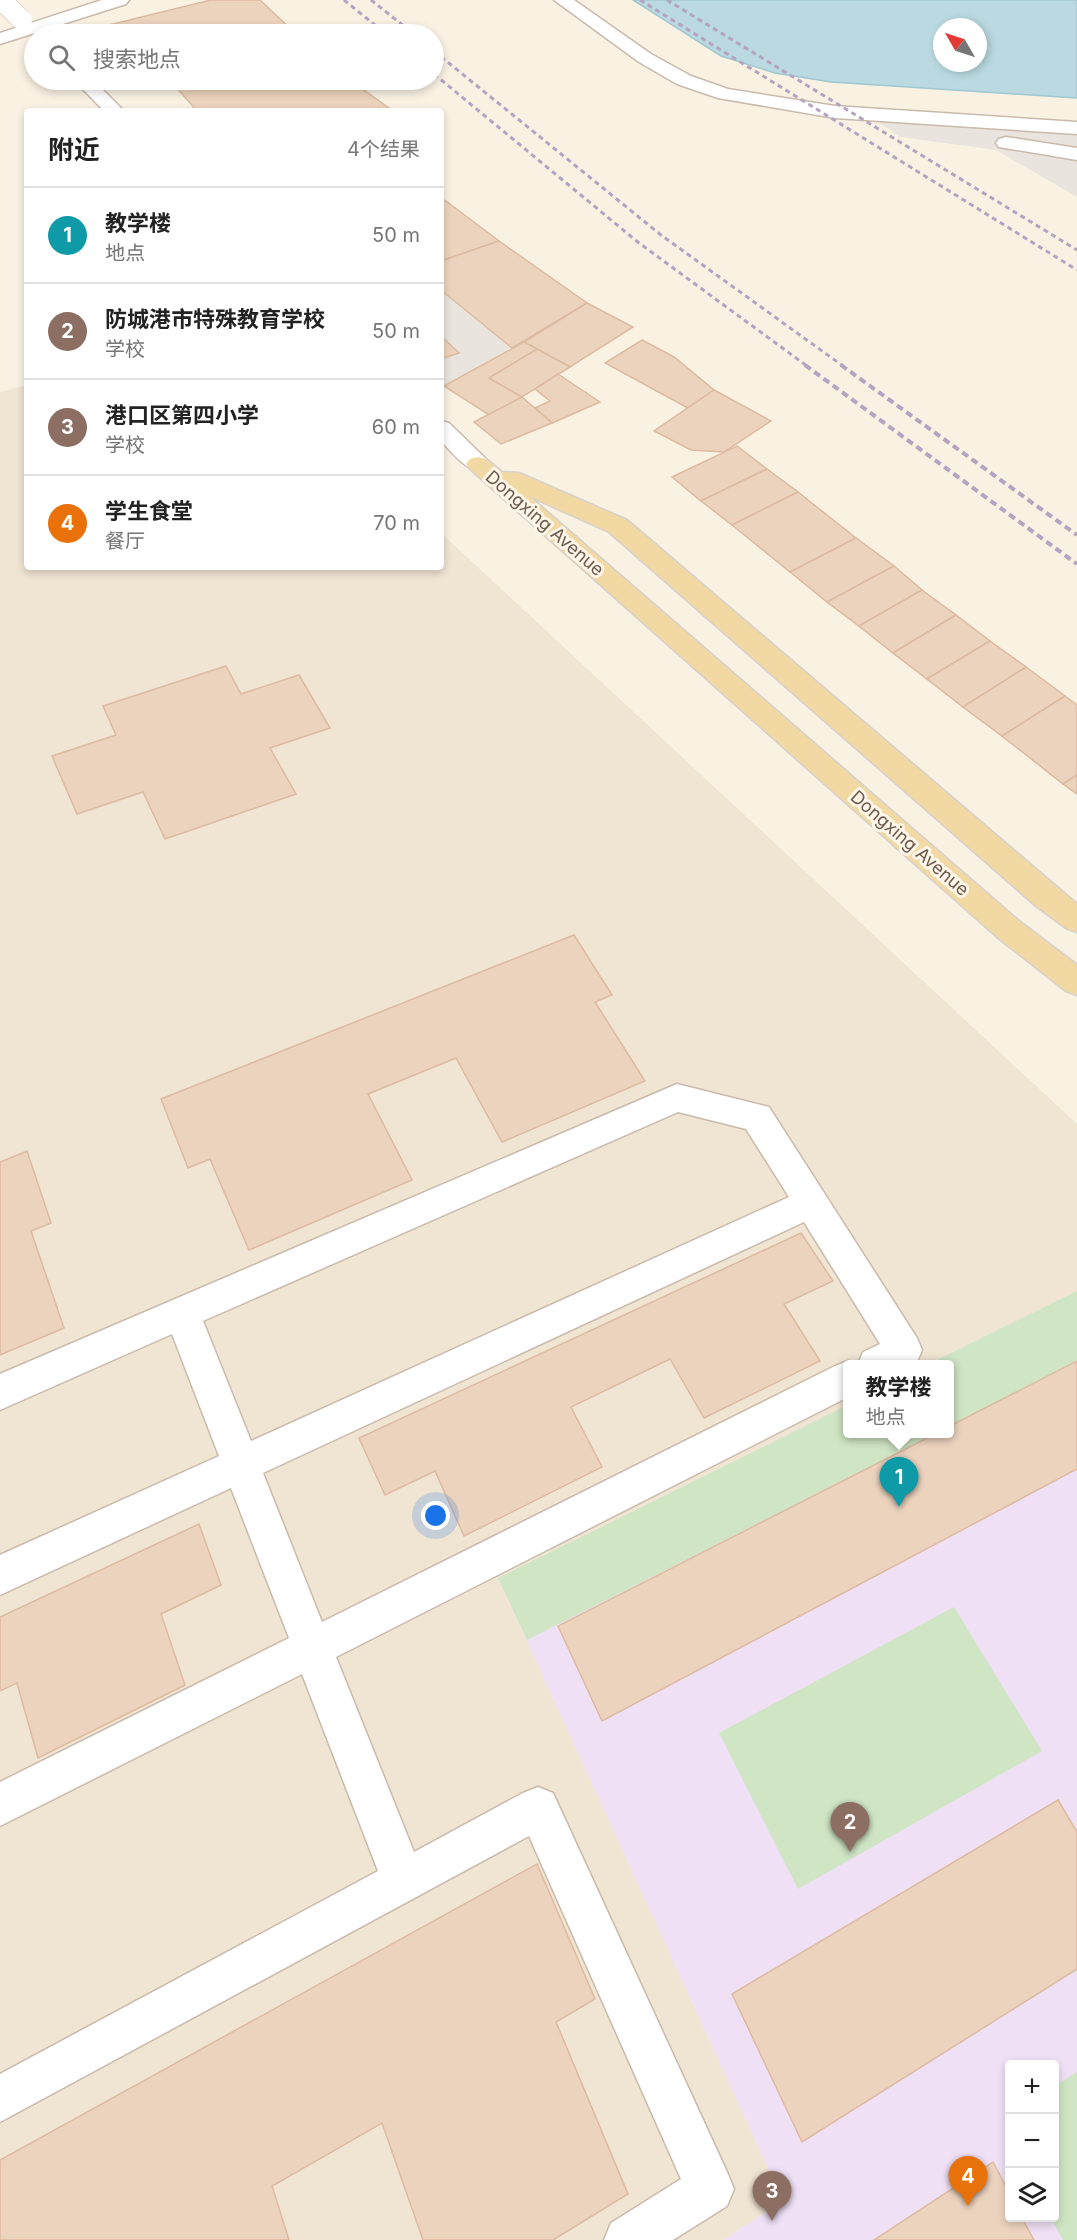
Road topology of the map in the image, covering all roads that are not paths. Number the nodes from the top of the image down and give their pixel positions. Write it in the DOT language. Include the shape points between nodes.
graph roads {
  1 [pos="1,0"];
  2 [pos="120,0"];
  3 [pos="563,0"];
  4 [pos="26,24"];
  5 [pos="43,24"];
  6 [pos="24,30"];
  7 [pos="0,39"];
  8 [pos="93,90"];
  9 [pos="112,108"];
  10 [pos="835,112"];
  11 [pos="1077,128"];
  12 [pos="1077,154"];
  13 [pos="444,431"];
  14 [pos="478,464"];
  15 [pos="1077,920"];
  16 [pos="1077,982"];
  17 [pos="811,1203"];
  18 [pos="182,1313"];
  19 [pos="885,1360"];
  20 [pos="843,1381"];
  21 [pos="0,1392"];
  22 [pos="243,1464"];
  23 [pos="0,1575"];
  24 [pos="314,1647"];
  25 [pos="0,1805"];
  26 [pos="404,1881"];
  27 [pos="0,2099"];
  28 [pos="628,2240"];
  1 -- 4 [label="street, bridge"];
  2 -- 5 [label="street"];
  3 -- 10 [label="street" via="645,58 684,80 725,94"];
  6 -- 7 [label="street"];
  8 -- 9 [label="street"];
  10 -- 11 [label="street"];
  10 -- 12 [label="street" via="856,123 890,130"];
  13 -- 14 [label="street"];
  14 -- 15 [label="main road, Dongxing Avenue" via="618,526"];
  14 -- 16 [label="main road, Dongxing Avenue" via="1008,929"];
  17 -- 18 [label="street" via="757,1117 676,1098"];
  17 -- 19 [label="street" via="904,1350"];
  17 -- 22 [label="street"];
  18 -- 21 [label="street"];
  18 -- 22 [label="street"];
  20 -- 24 [label="street"];
  22 -- 23 [label="street"];
  22 -- 24 [label="street"];
  24 -- 25 [label="street"];
  24 -- 26 [label="street"];
  26 -- 27 [label="street"];
  26 -- 28 [label="street" via="538,1808 710,2189"];
}
